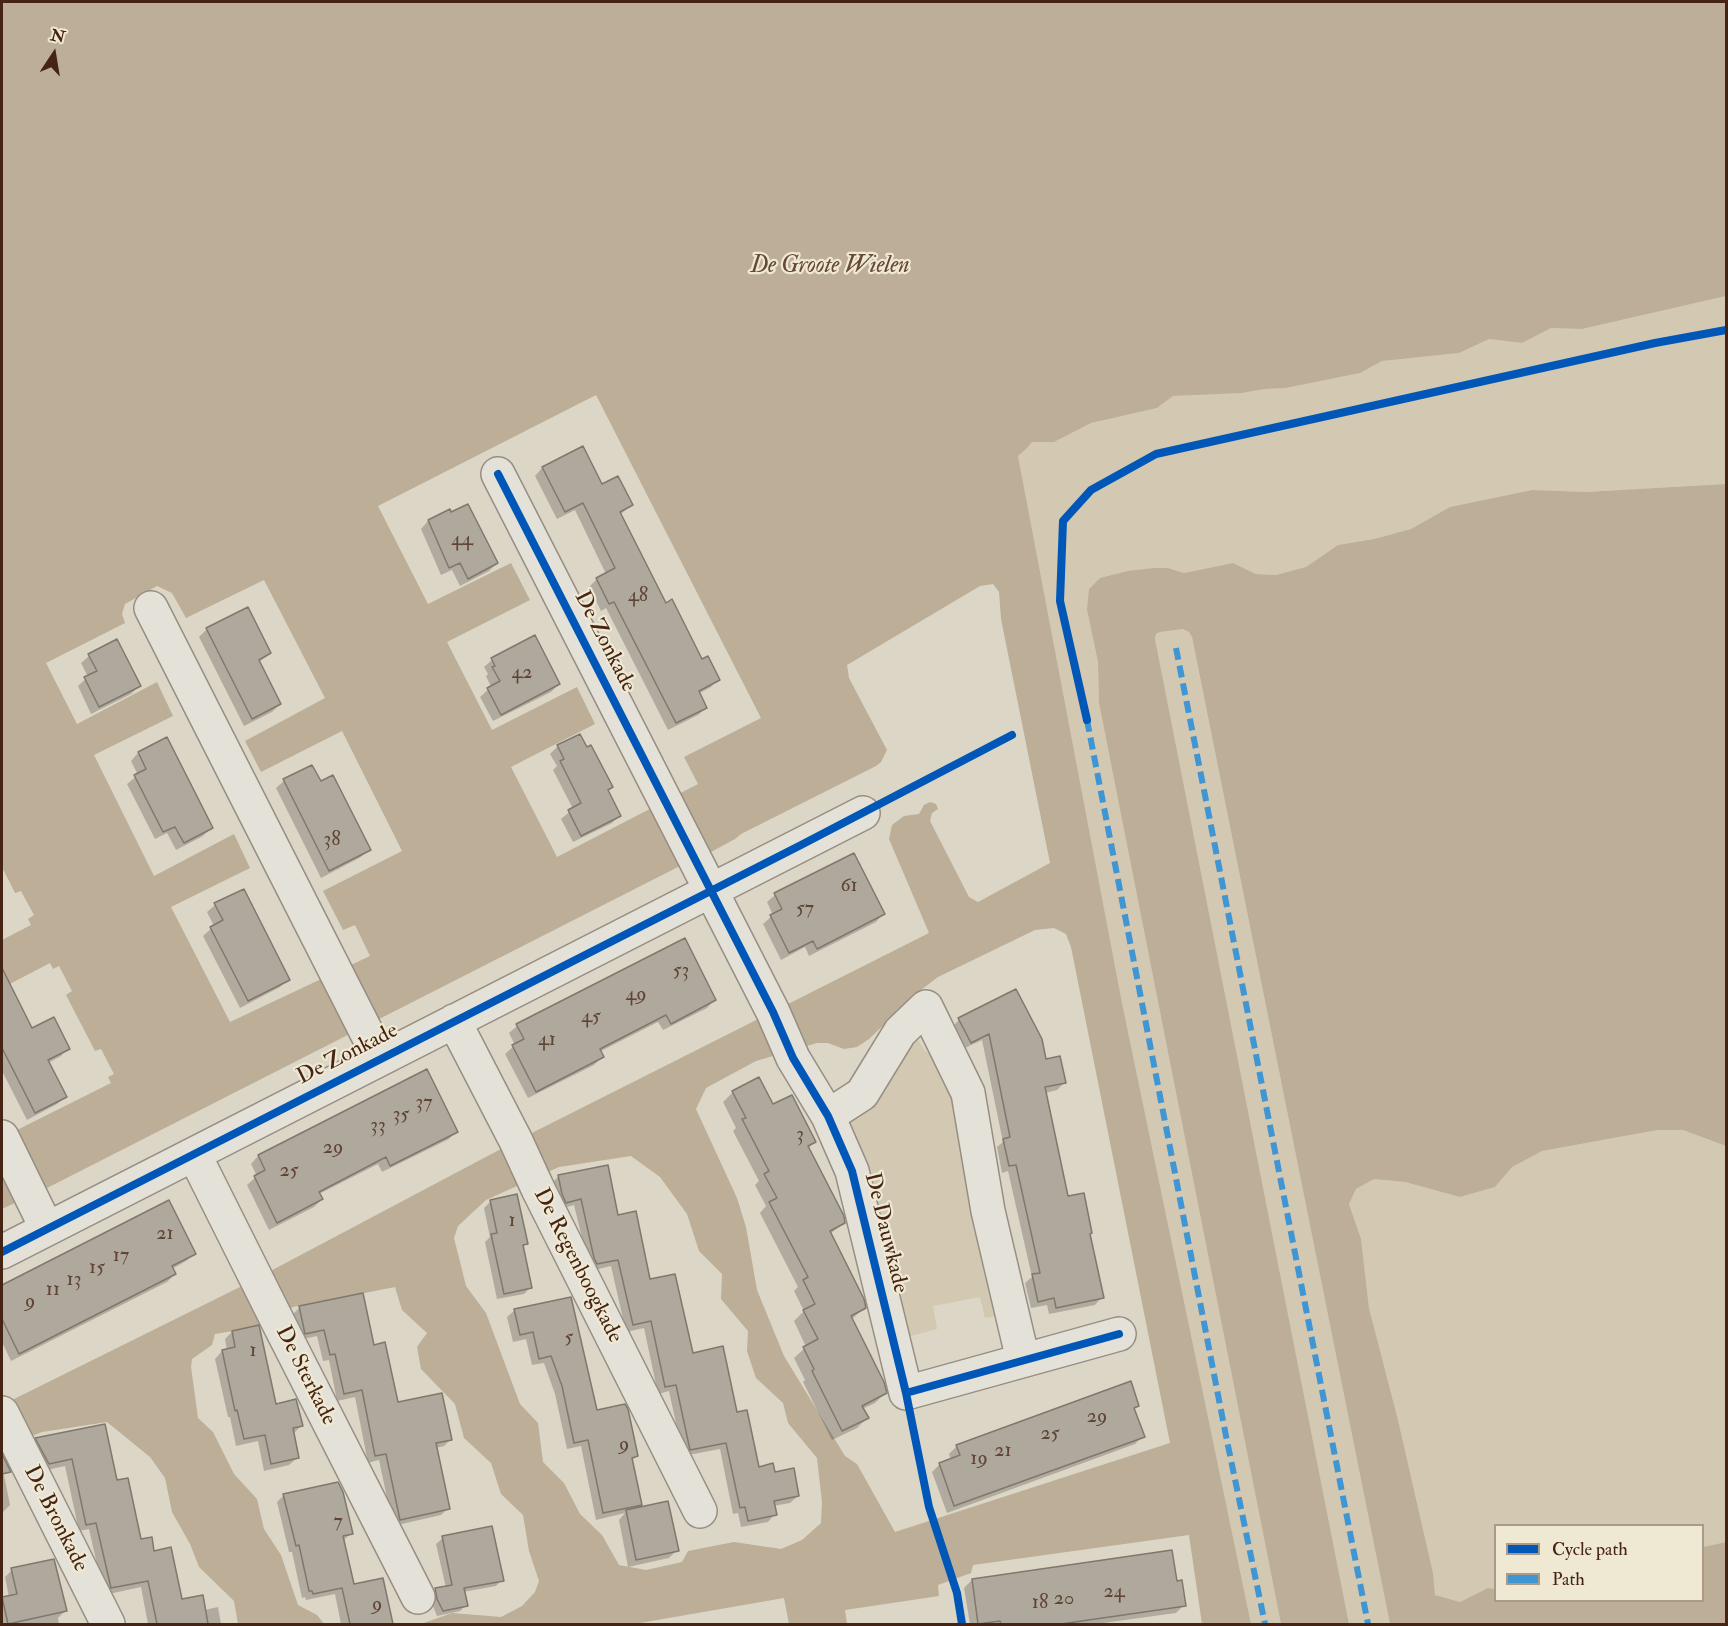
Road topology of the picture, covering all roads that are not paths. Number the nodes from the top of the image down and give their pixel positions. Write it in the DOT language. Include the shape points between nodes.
graph roads {
  1 [pos="498,474"];
  2 [pos="151,608"];
  3 [pos="863,813"];
  4 [pos="705,879"];
  5 [pos="454,1021"];
  6 [pos="375,1050"];
  7 [pos="828,1116"];
  8 [pos="2,1137"];
  9 [pos="194,1154"];
  10 [pos="42,1220"];
  11 [pos="2,1252"];
  12 [pos="1119,1334"];
  13 [pos="1023,1360"];
  14 [pos="2,1413"];
  15 [pos="700,1511"];
  16 [pos="418,1597"];
  17 [pos="108,1624"];
  1 -- 4 [label="street, De Zonkade"];
  2 -- 6 [label="street, De Zonkade"];
  3 -- 4 [label="street, De Zonkade"];
  4 -- 5 [label="street, De Zonkade"];
  4 -- 7 [label="street, De Dauwkade" via="793,1058"];
  5 -- 6 [label="street, De Zonkade"];
  5 -- 15 [label="street, De Regenboogkade"];
  6 -- 9 [label="street, De Zonkade"];
  7 -- 13 [label="street, De Dauwkade" via="852,1171 906,1393"];
  7 -- 13 [label="street" via="862,1094 900,1032 926,1007 968,1093 988,1211"];
  8 -- 10 [label="street"];
  9 -- 10 [label="street, De Zonkade"];
  9 -- 16 [label="street, De Sterkade"];
  10 -- 11 [label="street, De Zonkade"];
  12 -- 13 [label="street, De Dauwkade"];
  14 -- 17 [label="street, De Bronkade"];
}
